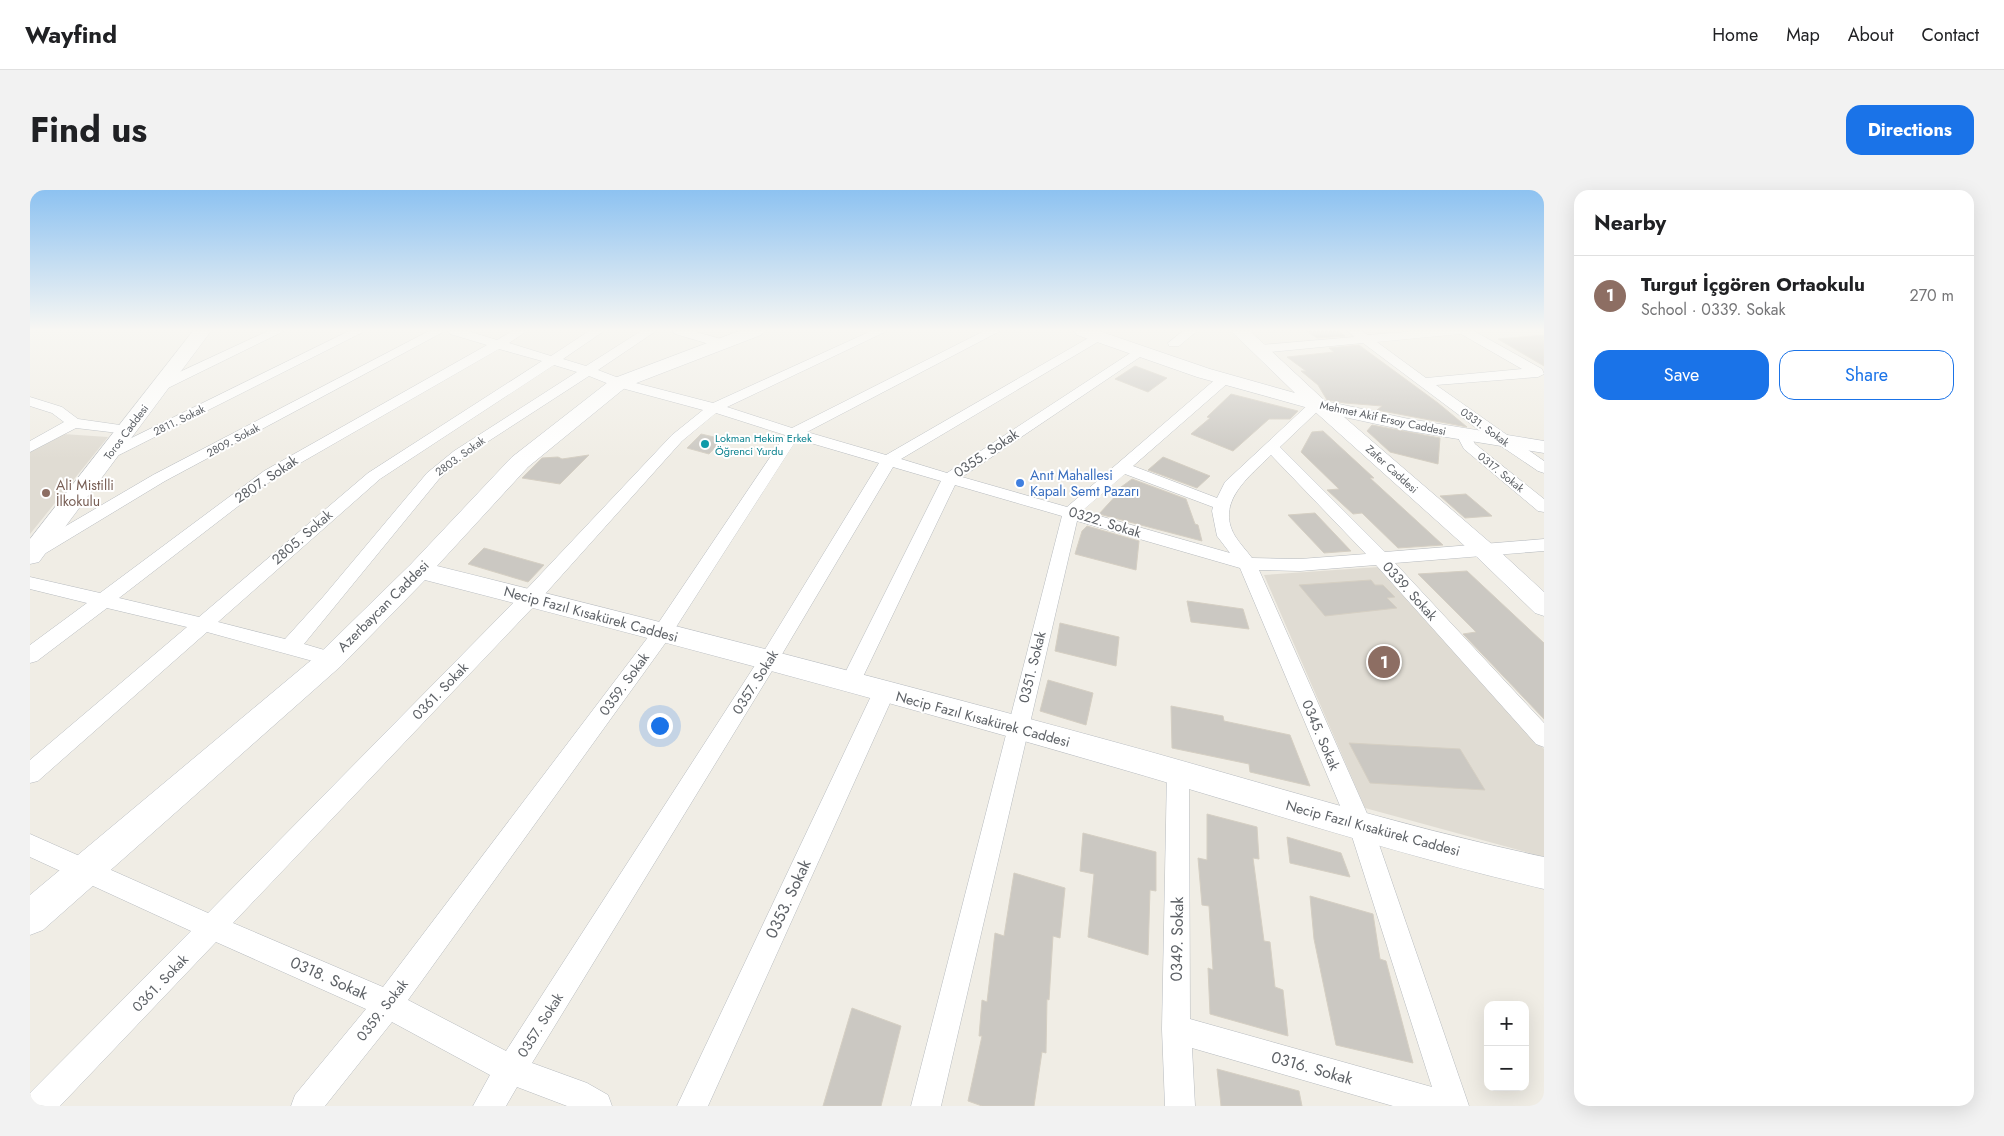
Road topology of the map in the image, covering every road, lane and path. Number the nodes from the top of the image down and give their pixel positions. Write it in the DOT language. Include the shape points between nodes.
graph roads {
  1 [pos="170,374"];
  2 [pos="187,374"];
  3 [pos="272,374"];
  4 [pos="358,374"];
  5 [pos="446,374"];
  6 [pos="531,374"];
  7 [pos="582,374"];
  8 [pos="598,374"];
  9 [pos="636,374"];
  10 [pos="788,374"];
  11 [pos="910,374"];
  12 [pos="1027,374"];
  13 [pos="1106,374"];
  14 [pos="1204,374"];
  15 [pos="1285,374"];
  16 [pos="1413,374"];
  17 [pos="1540,374"];
  18 [pos="1223,380"];
  19 [pos="619,382"];
  20 [pos="1424,382"];
  21 [pos="161,386"];
  22 [pos="1317,404"];
  23 [pos="34,406"];
  24 [pos="714,408"];
  25 [pos="74,423"];
  26 [pos="127,430"];
  27 [pos="794,433"];
  28 [pos="1463,434"];
  29 [pos="1500,439"];
  30 [pos="30,447"];
  31 [pos="1544,447"];
  32 [pos="1273,448"];
  33 [pos="108,455"];
  34 [pos="889,460"];
  35 [pos="1122,467"];
  36 [pos="1544,468"];
  37 [pos="950,478"];
  38 [pos="1222,506"];
  39 [pos="1544,507"];
  40 [pos="1071,512"];
  41 [pos="1544,545"];
  42 [pos="1485,551"];
  43 [pos="30,556"];
  44 [pos="1382,560"];
  45 [pos="1247,564"];
  46 [pos="420,570"];
  47 [pos="30,583"];
  48 [pos="530,598"];
  49 [pos="101,601"];
  50 [pos="1544,607"];
  51 [pos="202,624"];
  52 [pos="662,633"];
  53 [pos="289,648"];
  54 [pos="30,656"];
  55 [pos="331,659"];
  56 [pos="768,661"];
  57 [pos="850,683"];
  58 [pos="884,692"];
  59 [pos="1017,729"];
  60 [pos="1544,738"];
  61 [pos="1178,772"];
  62 [pos="30,774"];
  63 [pos="1361,827"];
  64 [pos="30,845"];
  65 [pos="84,871"];
  66 [pos="1544,873"];
  67 [pos="30,918"];
  68 [pos="214,927"];
  69 [pos="388,1004"];
  70 [pos="1176,1029"];
  71 [pos="512,1070"];
  72 [pos="39,1106"];
  73 [pos="306,1106"];
  74 [pos="488,1106"];
  75 [pos="597,1106"];
  76 [pos="692,1106"];
  77 [pos="926,1106"];
  78 [pos="1180,1106"];
  79 [pos="1447,1106"];
  80 [pos="1454,1106"];
  1 -- 21 [label="street, Toros Caddesi"];
  2 -- 21 [label="street"];
  3 -- 33 [label="street, 2811. Sokak"];
  4 -- 43 [label="street, 2809. Sokak" via="159,478"];
  5 -- 49 [label="street, 2807. Sokak" via="270,474"];
  6 -- 51 [label="street, 2805. Sokak" via="374,476"];
  7 -- 53 [label="street, 2803. Sokak" via="459,454 433,476"];
  8 -- 19 [label="street, 0322. Sokak"];
  9 -- 19 [label="street, Azerbaycan Caddesi"];
  10 -- 24 [label="street, 0361. Sokak"];
  11 -- 27 [label="street, 0359. Sokak"];
  12 -- 34 [label="street, 0357. Sokak"];
  13 -- 37 [label="street, 0355. Sokak"];
  14 -- 18 [label="street, Mehmet Akif Ersoy Caddesi"];
  15 -- 22 [label="street, Zafer Caddesi"];
  16 -- 20 [label="street, 0331. Sokak"];
  17 -- 20 [label="street"];
  18 -- 22 [label="street, Mehmet Akif Ersoy Caddesi"];
  18 -- 35 [label="street"];
  19 -- 24 [label="street, 0322. Sokak"];
  19 -- 46 [label="street, Azerbaycan Caddesi" via="520,462"];
  20 -- 29 [label="street, 0331. Sokak"];
  21 -- 26 [label="street, Toros Caddesi"];
  22 -- 28 [label="street, Mehmet Akif Ersoy Caddesi"];
  22 -- 32 [label="street"];
  22 -- 42 [label="street, Zafer Caddesi"];
  23 -- 25 [label="street" via="57,410"];
  24 -- 27 [label="street, 0322. Sokak"];
  24 -- 48 [label="street, 0361. Sokak" via="677,438"];
  25 -- 26 [label="street"];
  25 -- 30 [label="street"];
  26 -- 33 [label="street, Toros Caddesi"];
  27 -- 34 [label="street, 0322. Sokak"];
  27 -- 52 [label="street, 0359. Sokak"];
  28 -- 29 [label="street, Mehmet Akif Ersoy Caddesi"];
  28 -- 39 [label="street, 0317. Sokak" via="1469,446"];
  29 -- 31 [label="street, Mehmet Akif Ersoy Caddesi"];
  29 -- 36 [label="street, 0331. Sokak"];
  32 -- 38 [label="street" via="1231,485"];
  32 -- 44 [label="street, 0339. Sokak"];
  33 -- 43 [label="street, Toros Caddesi"];
  34 -- 37 [label="street, 0322. Sokak"];
  34 -- 56 [label="street, 0357. Sokak"];
  35 -- 38 [label="street"];
  35 -- 40 [label="street"];
  37 -- 40 [label="street, 0322. Sokak"];
  37 -- 57 [label="street, 0355. Sokak"];
  38 -- 45 [label="street, 0345. Sokak" via="1220,512 1226,536"];
  40 -- 45 [label="street, 0322. Sokak"];
  40 -- 59 [label="street, 0351. Sokak"];
  41 -- 42 [label="street, 0322. Sokak"];
  42 -- 44 [label="street, 0322. Sokak"];
  42 -- 50 [label="street, Zafer Caddesi"];
  44 -- 45 [label="street, 0322. Sokak" via="1300,565"];
  44 -- 60 [label="street, 0339. Sokak"];
  45 -- 63 [label="street, 0345. Sokak"];
  46 -- 48 [label="street, Necip Fazıl Kısakürek Caddesi"];
  46 -- 55 [label="street, Azerbaycan Caddesi"];
  47 -- 49 [label="street"];
  48 -- 52 [label="street, Necip Fazıl Kısakürek Caddesi"];
  48 -- 68 [label="street, 0361. Sokak"];
  49 -- 51 [label="street"];
  49 -- 54 [label="street, 2807. Sokak"];
  51 -- 53 [label="street"];
  51 -- 62 [label="street, 2805. Sokak"];
  52 -- 56 [label="street, Necip Fazıl Kısakürek Caddesi"];
  52 -- 69 [label="street, 0359. Sokak"];
  53 -- 55 [label="street"];
  55 -- 65 [label="street, Azerbaycan Caddesi"];
  56 -- 57 [label="street, Necip Fazıl Kısakürek Caddesi"];
  56 -- 71 [label="street, 0357. Sokak"];
  57 -- 58 [label="street, Necip Fazıl Kısakürek Caddesi"];
  58 -- 59 [label="street, Necip Fazıl Kısakürek Caddesi"];
  58 -- 76 [label="street, 0353. Sokak"];
  59 -- 61 [label="street, Necip Fazıl Kısakürek Caddesi"];
  59 -- 77 [label="street, 0351. Sokak"];
  61 -- 63 [label="street, Necip Fazıl Kısakürek Caddesi"];
  61 -- 70 [label="street, 0349. Sokak"];
  63 -- 66 [label="street, Necip Fazıl Kısakürek Caddesi"];
  63 -- 80 [label="street, 0345. Sokak"];
  64 -- 65 [label="street, 0318. Sokak"];
  65 -- 67 [label="street, Azerbaycan Caddesi"];
  65 -- 68 [label="street, 0318. Sokak"];
  68 -- 69 [label="street, 0318. Sokak"];
  68 -- 72 [label="street, 0361. Sokak"];
  69 -- 71 [label="street, 0318. Sokak"];
  69 -- 73 [label="street, 0359. Sokak"];
  70 -- 78 [label="street, 0349. Sokak"];
  70 -- 79 [label="street, 0316. Sokak"];
  71 -- 74 [label="street, 0357. Sokak"];
  71 -- 75 [label="street, 0318. Sokak" via="576,1094"];
}
